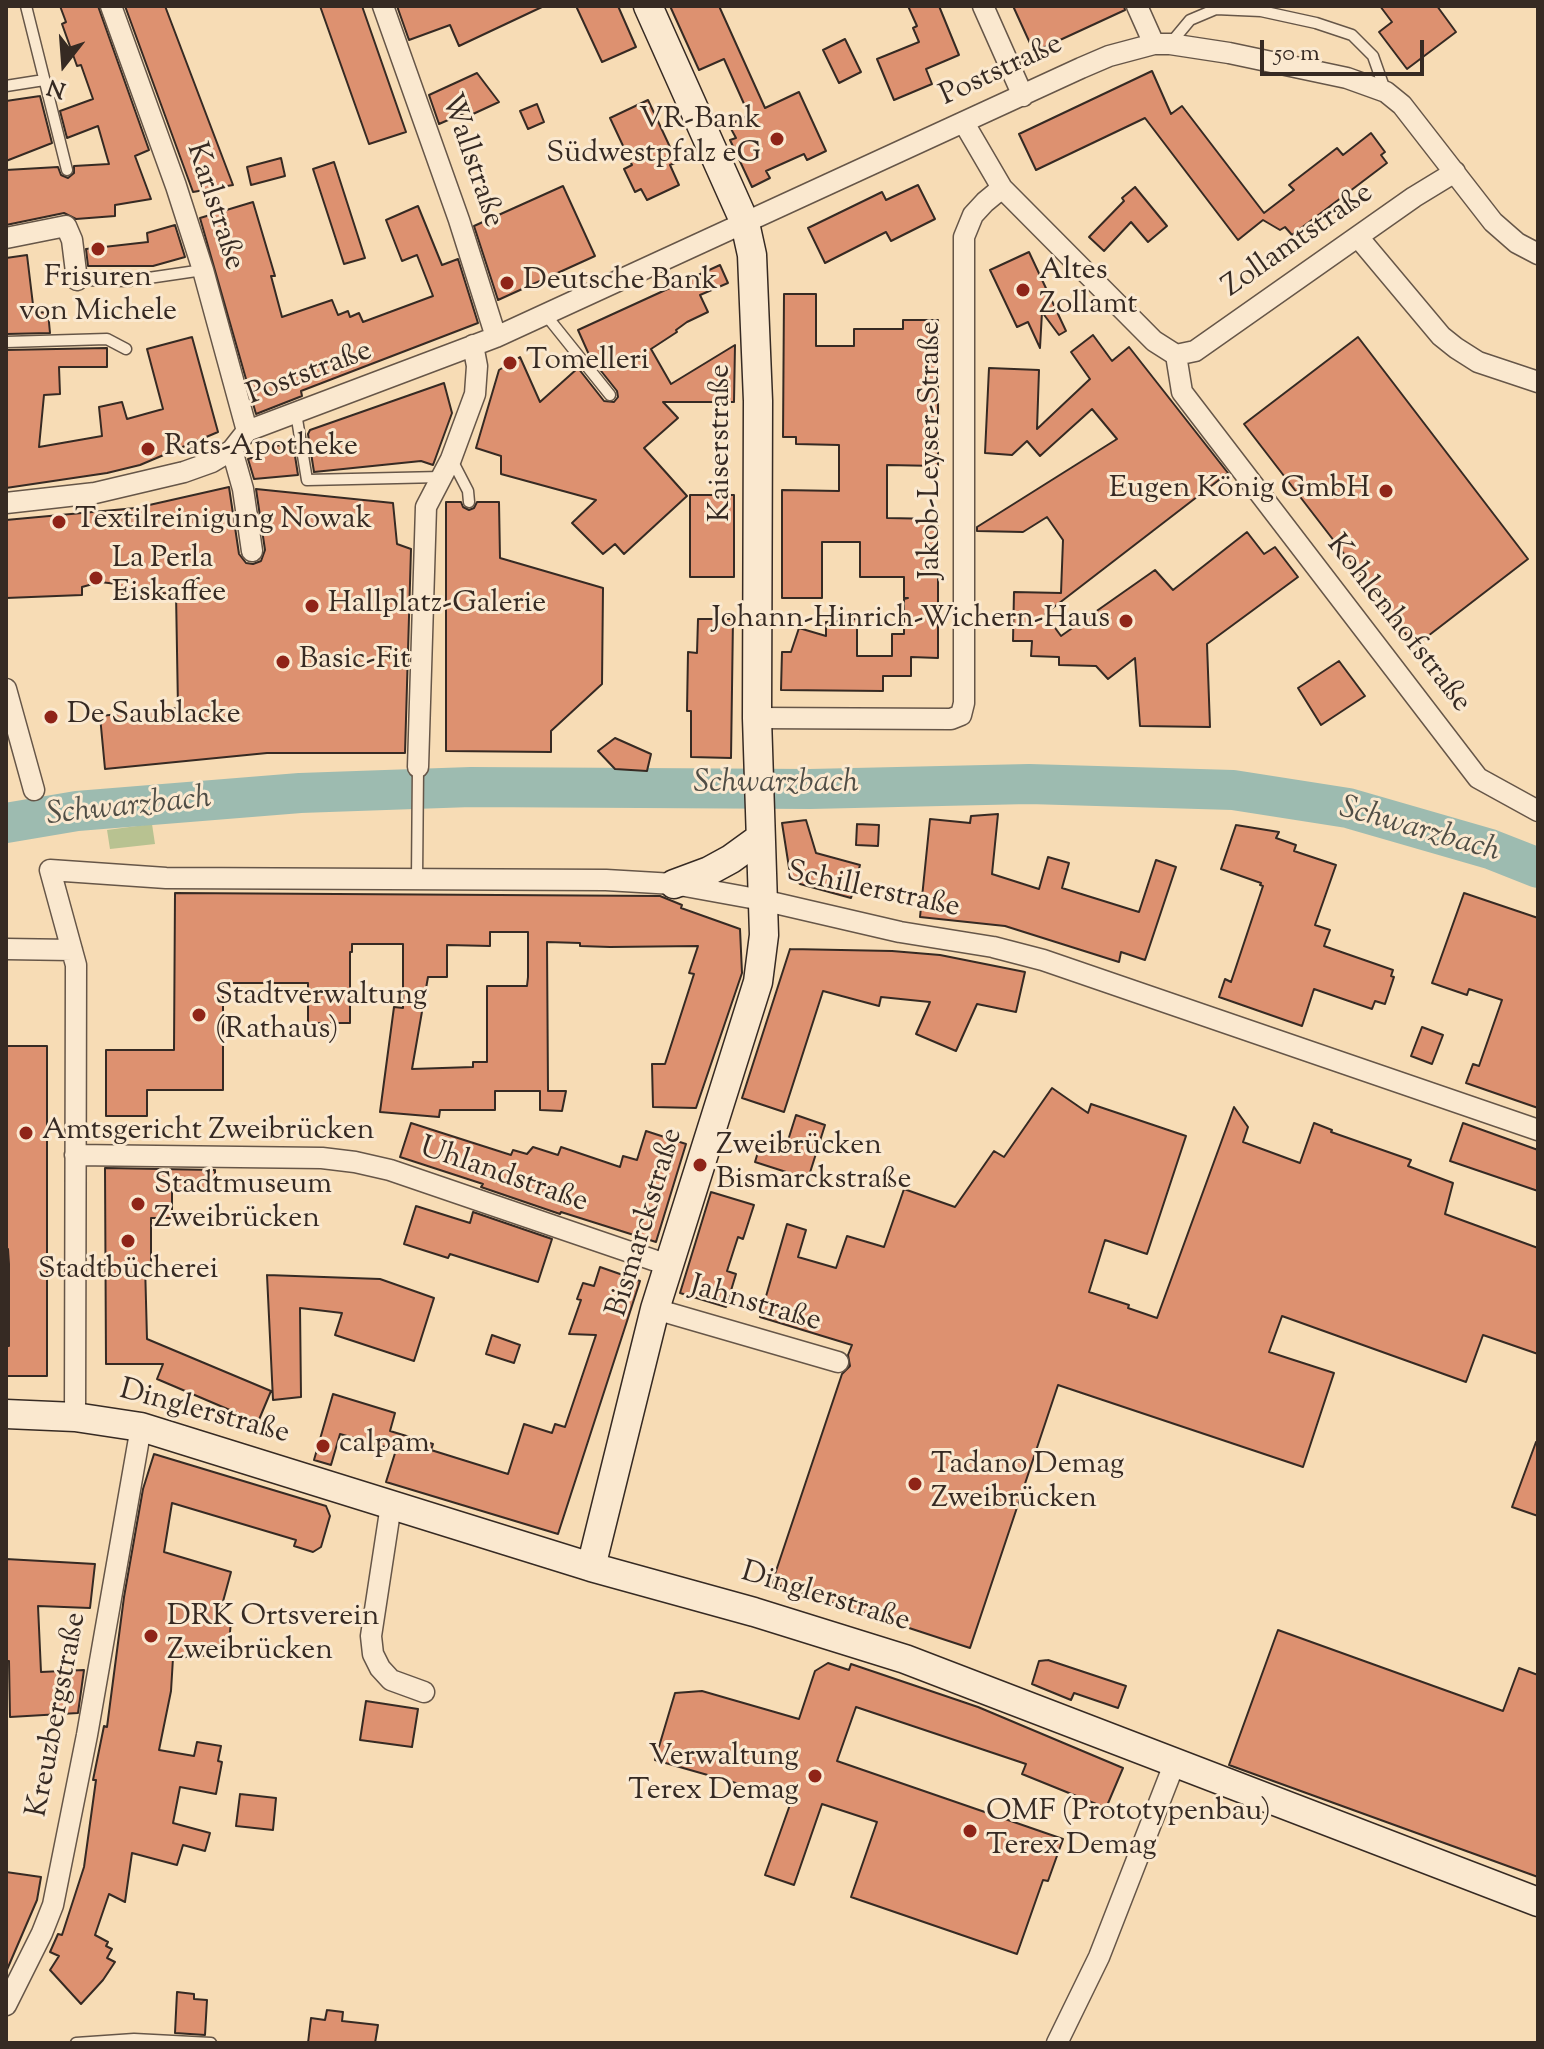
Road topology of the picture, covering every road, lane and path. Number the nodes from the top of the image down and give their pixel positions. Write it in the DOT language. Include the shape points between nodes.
graph roads {
  1 [pos="26,6"];
  2 [pos="111,6"];
  3 [pos="383,6"];
  4 [pos="648,6"];
  5 [pos="983,6"];
  6 [pos="1137,6"];
  7 [pos="1162,44"];
  8 [pos="44,80"];
  9 [pos="6,86"];
  10 [pos="1386,92"];
  11 [pos="1023,96"];
  12 [pos="964,123"];
  13 [pos="67,170"];
  14 [pos="1455,172"];
  15 [pos="1002,188"];
  16 [pos="745,223"];
  17 [pos="1358,237"];
  18 [pos="6,238"];
  19 [pos="1538,254"];
  20 [pos="203,270"];
  21 [pos="77,280"];
  22 [pos="545,314"];
  23 [pos="496,337"];
  24 [pos="6,342"];
  25 [pos="473,345"];
  26 [pos="126,349"];
  27 [pos="1176,355"];
  28 [pos="1538,382"];
  29 [pos="610,395"];
  30 [pos="296,413"];
  31 [pos="247,431"];
  32 [pos="232,450"];
  33 [pos="447,468"];
  34 [pos="469,502"];
  35 [pos="6,503"];
  36 [pos="252,551"];
  37 [pos="6,689"];
  38 [pos="757,718"];
  39 [pos="418,767"];
  40 [pos="34,790"];
  41 [pos="1538,811"];
  42 [pos="760,835"];
  43 [pos="417,879"];
  44 [pos="674,884"];
  45 [pos="762,900"];
  46 [pos="6,949"];
  47 [pos="72,950"];
  48 [pos="1538,1130"];
  49 [pos="75,1155"];
  50 [pos="668,1265"];
  51 [pos="655,1309"];
  52 [pos="838,1362"];
  53 [pos="6,1414"];
  54 [pos="75,1417"];
  55 [pos="141,1427"];
  56 [pos="391,1505"];
  57 [pos="591,1567"];
  58 [pos="424,1692"];
  59 [pos="1175,1762"];
  60 [pos="1538,1902"];
  61 [pos="6,2005"];
  62 [pos="76,2043"];
  63 [pos="211,2043"];
  64 [pos="1057,2043"];
  1 -- 8 [label="lane"];
  2 -- 20 [label="street, Karlstraße"];
  3 -- 23 [label="street, Wallstraße"];
  4 -- 16 [label="street, Kaiserstraße"];
  5 -- 11 [label="street"];
  6 -- 7 [label="street"];
  7 -- 10 [label="street, Poststraße" via="1347,78"];
  7 -- 10 [label="lane" via="1190,20 1216,9 1261,11 1352,35 1373,56"];
  7 -- 11 [label="street, Poststraße" via="1109,56"];
  8 -- 9 [label="lane"];
  8 -- 13 [label="lane"];
  10 -- 14 [label="street, Poststraße"];
  11 -- 12 [label="street, Poststraße"];
  12 -- 15 [label="street"];
  12 -- 16 [label="street, Poststraße"];
  14 -- 17 [label="street, Zollamtstraße"];
  14 -- 19 [label="street, Poststraße" via="1493,222"];
  15 -- 27 [label="street" via="1154,341"];
  15 -- 38 [label="street, Jakob-Leyser-Straße" via="973,215 964,237 961,715"];
  16 -- 22 [label="street, Poststraße"];
  16 -- 38 [label="street, Kaiserstraße" via="755,292 758,401"];
  17 -- 27 [label="street, Zollamtstraße" via="1195,351"];
  17 -- 28 [label="street" via="1441,336 1478,362"];
  18 -- 21 [label="street" via="66,226"];
  20 -- 21 [label="lane" via="128,281"];
  20 -- 31 [label="street, Karlstraße"];
  22 -- 23 [label="street, Poststraße"];
  22 -- 29 [label="lane"];
  23 -- 25 [label="street, Poststraße"];
  24 -- 26 [label="lane" via="107,339"];
  25 -- 30 [label="street, Poststraße"];
  25 -- 33 [label="street" via="475,394"];
  27 -- 41 [label="street, Kohlenhofstraße" via="1182,392 1478,778"];
  30 -- 31 [label="street, Poststraße"];
  30 -- 33 [label="lane" via="307,480"];
  31 -- 32 [label="street, Poststraße"];
  32 -- 35 [label="street, Poststraße" via="147,482"];
  32 -- 36 [label="street"];
  33 -- 34 [label="lane" via="468,491"];
  33 -- 39 [label="street" via="426,507"];
  37 -- 40 [label="street"];
  38 -- 42 [label="street, Kaiserstraße"];
  39 -- 43 [label="lane"];
  42 -- 44 [label="street" via="731,859"];
  42 -- 45 [label="street, Kaiserstraße"];
  43 -- 44 [label="street, Schillerstraße"];
  43 -- 47 [label="street, Schillerstraße" via="166,878 50,870"];
  44 -- 45 [label="street, Schillerstraße"];
  45 -- 48 [label="street, Schillerstraße" via="1043,960"];
  45 -- 50 [label="street, Bismarckstraße" via="758,982"];
  46 -- 47 [label="street"];
  47 -- 49 [label="street"];
  49 -- 50 [label="street, Uhlandstraße" via="355,1162"];
  49 -- 54 [label="street"];
  50 -- 51 [label="street, Bismarckstraße"];
  51 -- 52 [label="street, Jahnstraße"];
  51 -- 57 [label="street, Bismarckstraße"];
  53 -- 54 [label="street, Dinglerstraße"];
  54 -- 55 [label="street, Dinglerstraße"];
  55 -- 56 [label="street, Dinglerstraße"];
  55 -- 61 [label="street, Kreuzbergstraße" via="53,1905"];
  56 -- 57 [label="street, Dinglerstraße"];
  56 -- 58 [label="street" via="371,1636 373,1654 391,1680"];
  57 -- 59 [label="street, Dinglerstraße" via="905,1659"];
  59 -- 60 [label="street, Dinglerstraße"];
  59 -- 64 [label="street" via="1099,1957"];
  62 -- 63 [label="lane"];
}
